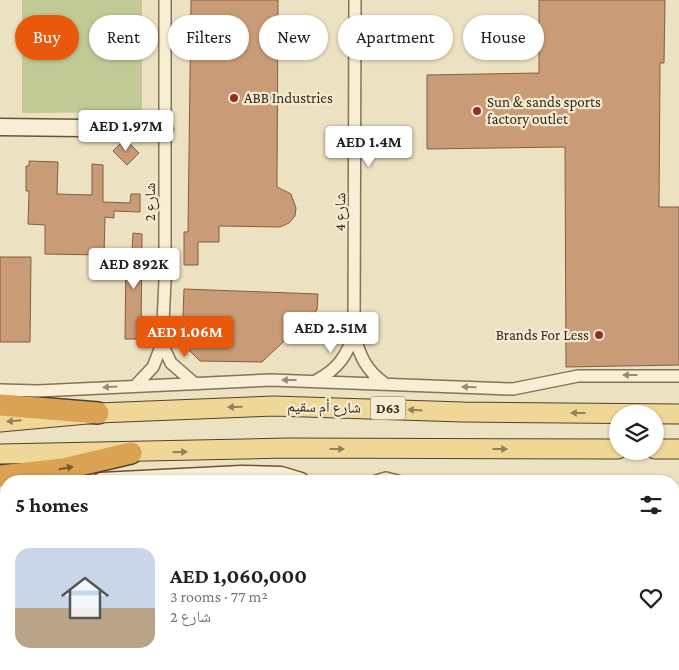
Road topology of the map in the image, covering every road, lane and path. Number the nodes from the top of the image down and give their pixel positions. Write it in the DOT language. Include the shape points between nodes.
graph roads {
  1 [pos="165,0"];
  2 [pos="355,0"];
  3 [pos="0,127"];
  4 [pos="165,130"];
  5 [pos="354,335"];
  6 [pos="162,344"];
  7 [pos="679,376"];
  8 [pos="316,380"];
  9 [pos="194,383"];
  10 [pos="384,383"];
  11 [pos="136,385"];
  12 [pos="0,390"];
  13 [pos="0,405"];
  14 [pos="98,413"];
  15 [pos="679,414"];
  16 [pos="0,422"];
  17 [pos="609,449"];
  18 [pos="666,449"];
  19 [pos="131,453"];
  20 [pos="0,454"];
  21 [pos="679,460"];
  22 [pos="9,475"];
  1 -- 4 [label="street, شارع 2"];
  2 -- 5 [label="street, شارع 4"];
  3 -- 4 [label="street"];
  4 -- 6 [label="street, شارع 2"];
  5 -- 8 [label="street, شارع 4" via="343,360"];
  5 -- 10 [label="street, شارع 4" via="363,361"];
  6 -- 9 [label="street" via="171,363"];
  6 -- 11 [label="street, شارع 2" via="154,367"];
  7 -- 10 [label="street, one-way" via="578,376 513,389"];
  8 -- 9 [label="street, one-way"];
  8 -- 10 [label="street"];
  9 -- 11 [label="street"];
  11 -- 12 [label="street, one-way"];
  13 -- 14 [label="highway"];
  15 -- 14 [label="main road, شارع أم سقيم / D63, one-way" via="463,412 314,406"];
  14 -- 16 [label="main road, شارع أم سقيم / D63, one-way"];
  19 -- 17 [label="main road, one-way" via="288,448"];
  18 -- 21 [label="main road"];
  19 -- 20 [label="main road"];
  22 -- 19 [label="highway, one-way" via="63,469"];
}
